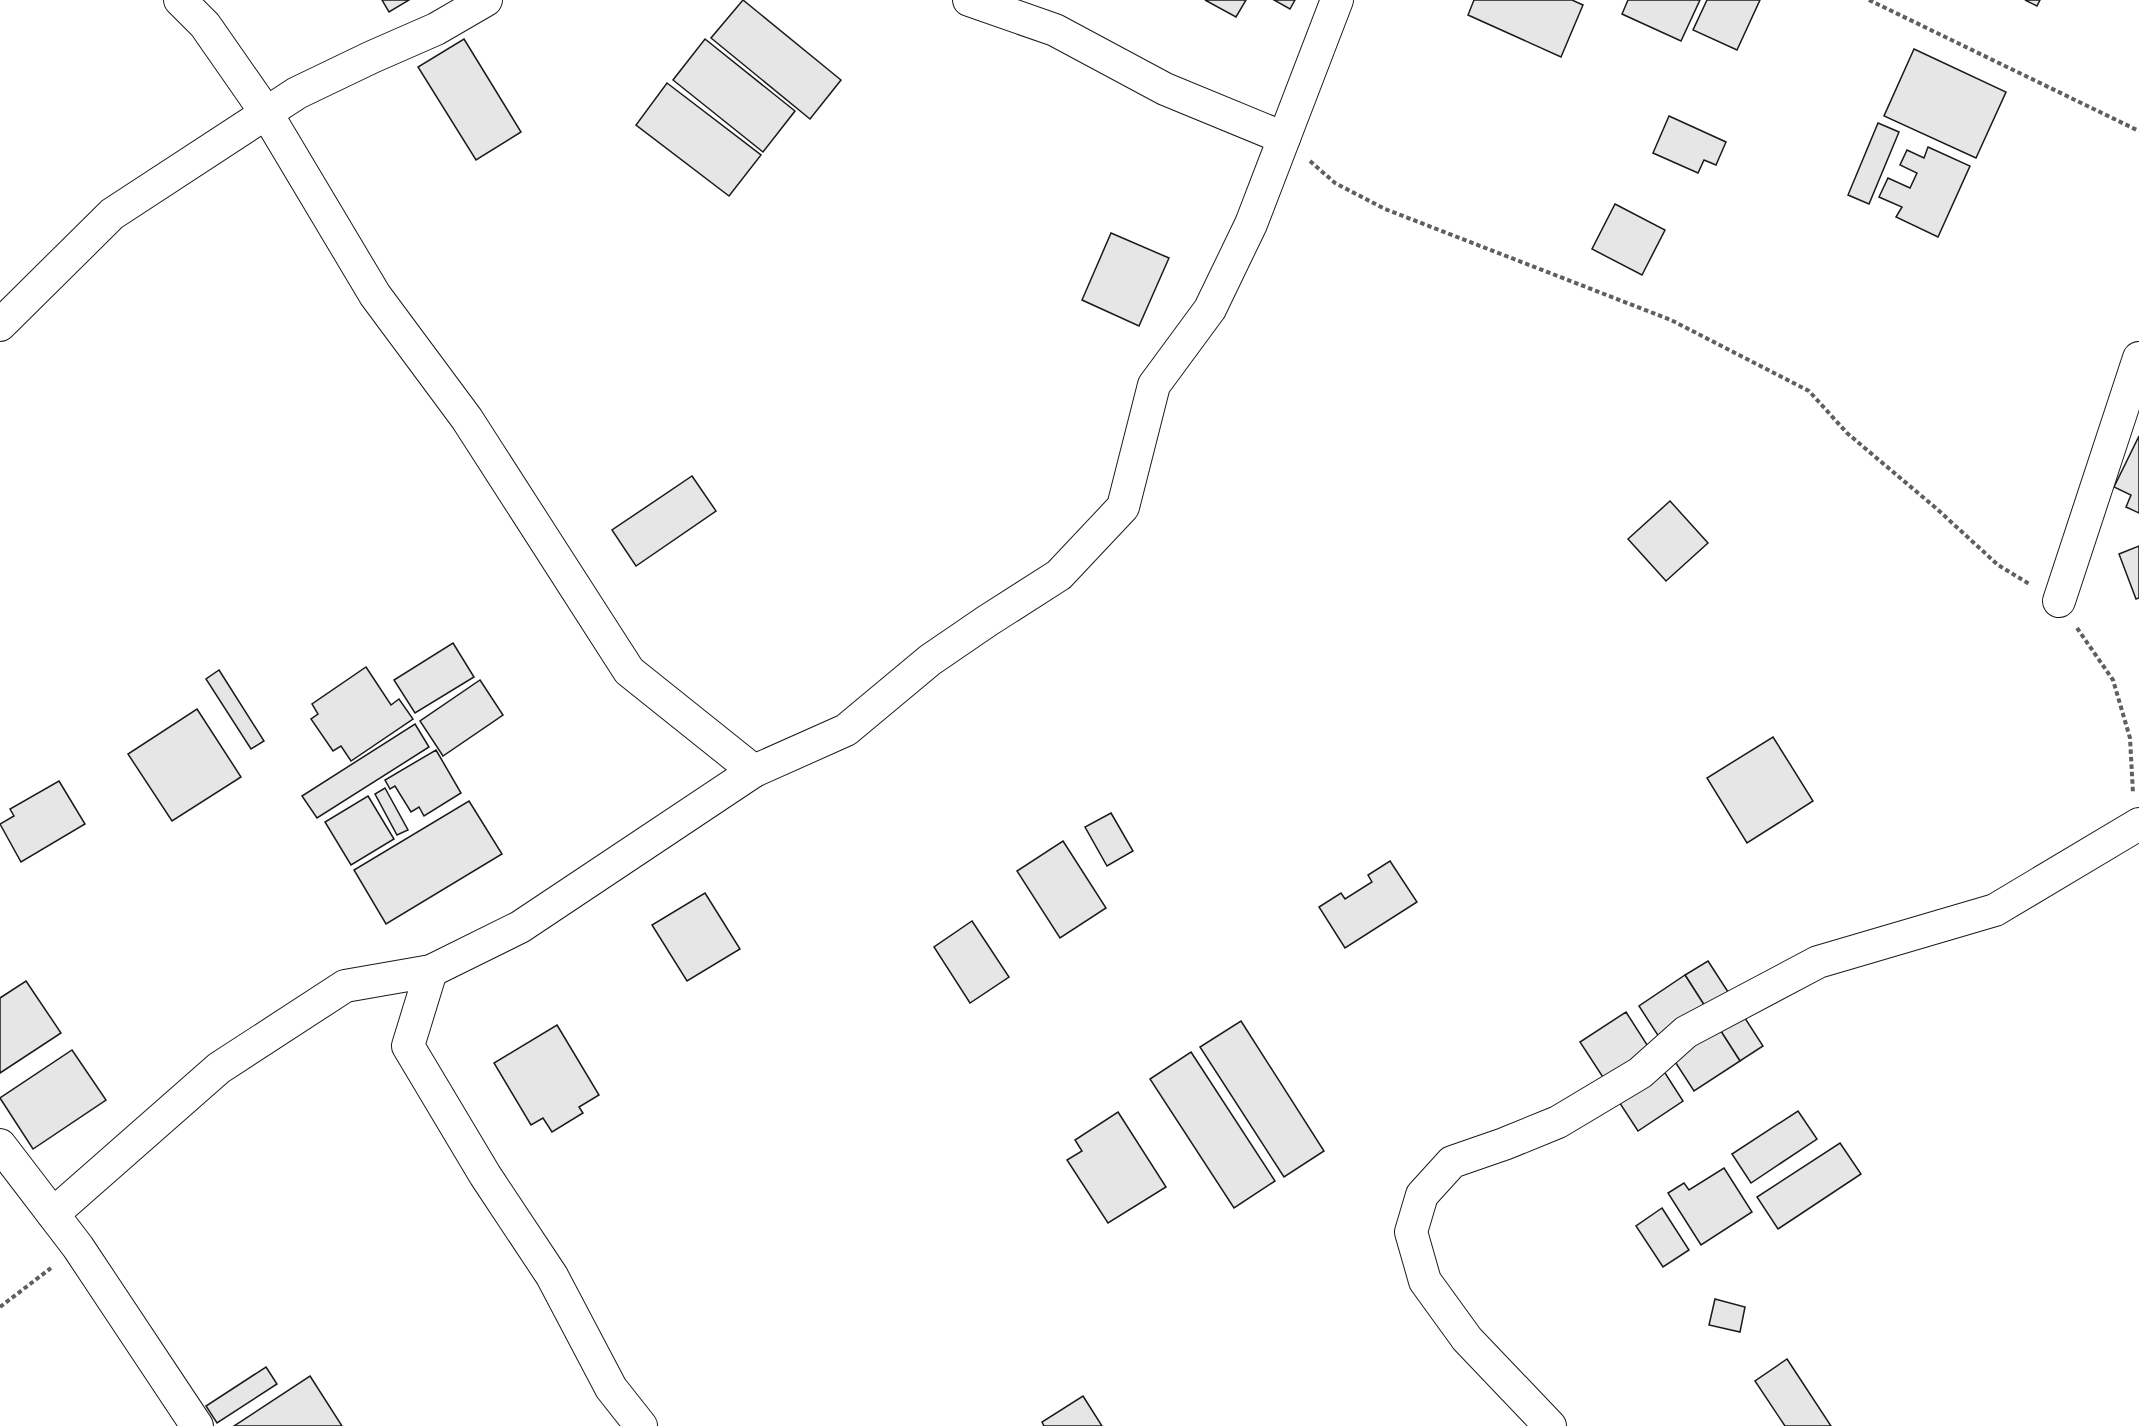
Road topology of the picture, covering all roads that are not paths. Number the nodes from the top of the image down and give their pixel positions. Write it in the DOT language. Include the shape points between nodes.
graph roads {
  1 [pos="180,0"];
  2 [pos="486,0"];
  3 [pos="969,0"];
  4 [pos="1337,0"];
  5 [pos="267,114"];
  6 [pos="1284,138"];
  7 [pos="0,325"];
  8 [pos="2139,358"];
  9 [pos="2059,601"];
  10 [pos="754,771"];
  11 [pos="2137,825"];
  12 [pos="430,971"];
  13 [pos="0,1145"];
  14 [pos="53,1214"];
  15 [pos="197,1426"];
  16 [pos="641,1426"];
  17 [pos="1550,1426"];
  1 -- 5 [label="street" via="206,25"];
  2 -- 5 [label="street" via="436,29 297,93"];
  3 -- 6 [label="street" via="1055,30 1165,89"];
  4 -- 6 [label="street"];
  5 -- 7 [label="street" via="112,214"];
  5 -- 10 [label="street" via="375,295 467,419 630,671"];
  6 -- 10 [label="street" via="1251,224 1210,309 1154,385 1123,507 1059,575 930,660 846,730"];
  8 -- 9 [label="street"];
  10 -- 12 [label="street" via="520,927"];
  11 -- 17 [label="street" via="1995,910 1818,962 1686,1032 1640,1073 1558,1122 1452,1162 1422,1195 1412,1232 1425,1281 1467,1339"];
  12 -- 14 [label="street" via="345,986 219,1068"];
  12 -- 16 [label="street" via="408,1046 485,1175 552,1276 611,1388"];
  13 -- 14 [label="street"];
  14 -- 15 [label="street"];
}
